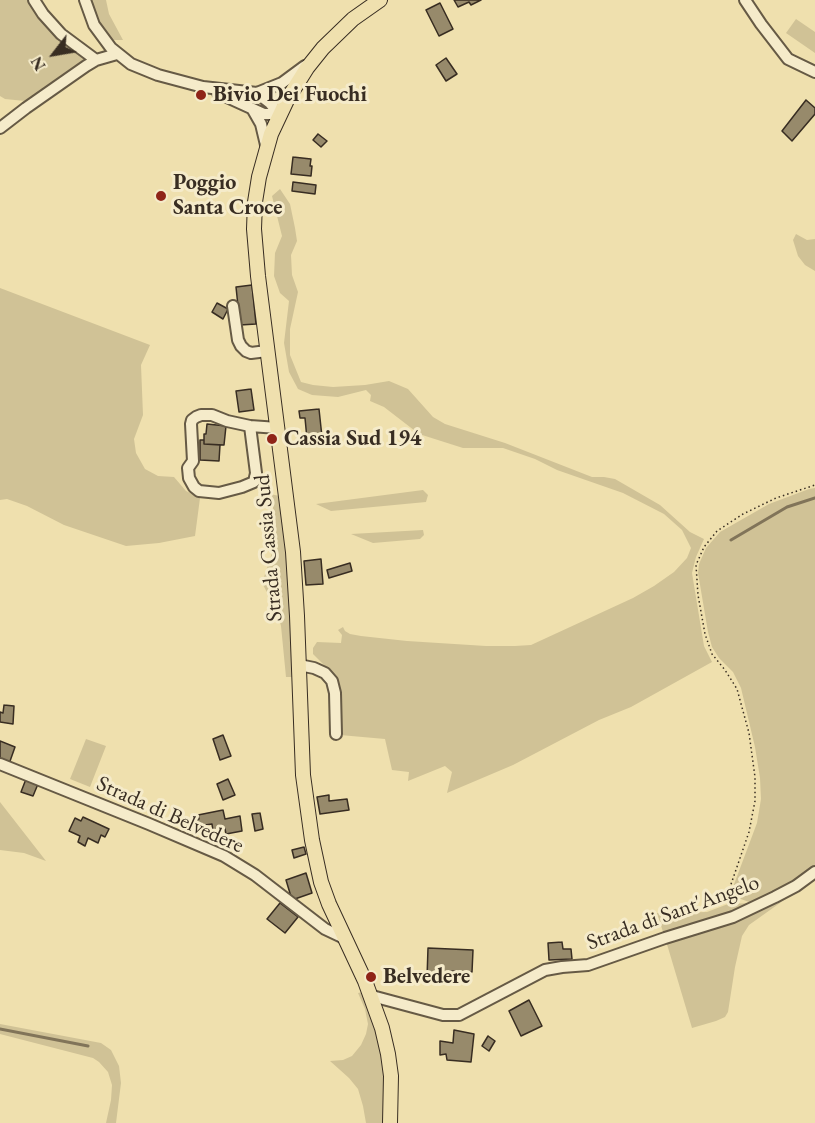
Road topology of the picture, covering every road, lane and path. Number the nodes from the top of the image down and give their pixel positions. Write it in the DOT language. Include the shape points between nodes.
graph roads {
  1 [pos="34,0"];
  2 [pos="85,0"];
  3 [pos="380,0"];
  4 [pos="745,0"];
  5 [pos="117,54"];
  6 [pos="314,58"];
  7 [pos="96,60"];
  8 [pos="815,72"];
  9 [pos="203,87"];
  10 [pos="256,93"];
  11 [pos="253,109"];
  12 [pos="279,114"];
  13 [pos="0,128"];
  14 [pos="266,150"];
  15 [pos="233,306"];
  16 [pos="267,351"];
  17 [pos="250,426"];
  18 [pos="278,428"];
  19 [pos="815,485"];
  20 [pos="299,666"];
  21 [pos="336,734"];
  22 [pos="0,764"];
  23 [pos="815,872"];
  24 [pos="753,908"];
  25 [pos="344,938"];
  26 [pos="372,996"];
  27 [pos="390,1123"];
  1 -- 7 [label="street" via="61,34"];
  2 -- 5 [label="street" via="97,30"];
  3 -- 6 [label="main road, Strada Cassia Sud" via="353,19"];
  4 -- 8 [label="street" via="788,59"];
  5 -- 7 [label="street"];
  5 -- 9 [label="street" via="148,71"];
  6 -- 10 [label="street" via="282,83"];
  6 -- 12 [label="main road, Strada Cassia Sud"];
  7 -- 13 [label="street"];
  9 -- 10 [label="street"];
  9 -- 11 [label="street"];
  10 -- 12 [label="street"];
  11 -- 12 [label="street"];
  11 -- 14 [label="street" via="262,127"];
  12 -- 14 [label="main road, Strada Cassia Sud"];
  14 -- 16 [label="main road, Strada Cassia Sud" via="256,189 254,229"];
  15 -- 16 [label="street" via="241,346 251,353"];
  16 -- 18 [label="main road, Strada Cassia Sud"];
  17 -- 17 [label="street" via="254,482 219,493 194,487 189,477 193,461 192,420 212,415"];
  17 -- 18 [label="street"];
  18 -- 20 [label="main road, Strada Cassia Sud" via="293,552"];
  19 -- 24 [label="path" via="776,498 717,531 696,565 708,645 737,689 749,733 755,801 729,890 735,901"];
  20 -- 21 [label="street" via="320,670 332,681"];
  20 -- 25 [label="main road, Strada Cassia Sud" via="303,775 312,840 321,882"];
  22 -- 25 [label="street, Strada di Belvedere" via="224,856 325,929"];
  23 -- 24 [label="street, Strada di Sant'Angelo"];
  24 -- 26 [label="street, Strada di Sant'Angelo" via="588,965 545,970 459,1015 443,1015"];
  25 -- 26 [label="main road, Strada Cassia Sud"];
  26 -- 27 [label="main road, Strada Cassia Sud" via="389,1064"];
}
